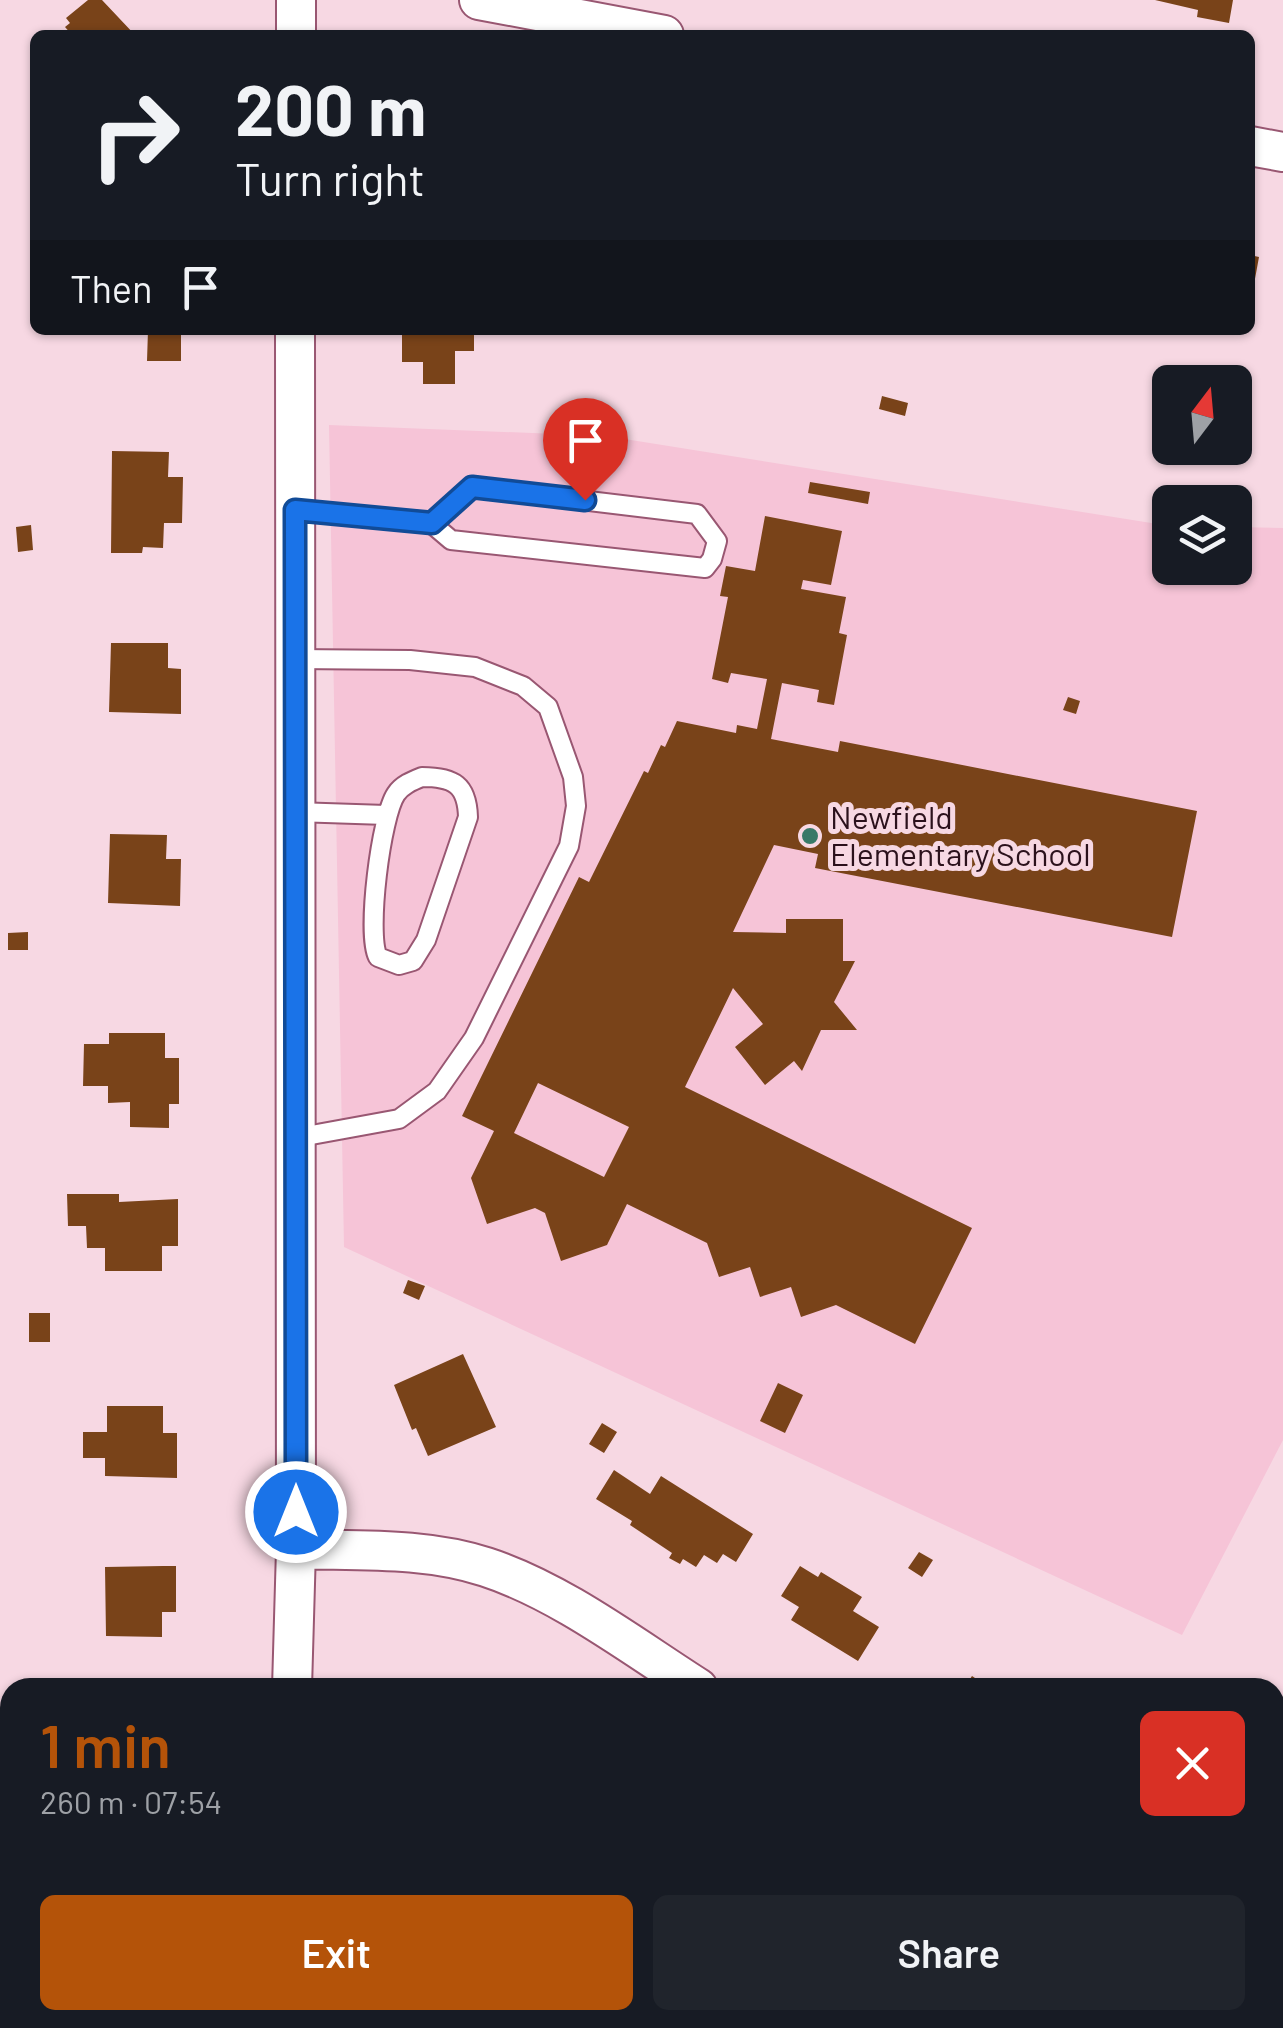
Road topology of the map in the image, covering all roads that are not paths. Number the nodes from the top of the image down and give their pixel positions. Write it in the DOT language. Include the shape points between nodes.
graph roads {
  1 [pos="296,0"];
  2 [pos="479,0"];
  3 [pos="296,30"];
  4 [pos="638,30"];
  5 [pos="1255,147"];
  6 [pos="1283,152"];
  7 [pos="295,335"];
  8 [pos="295,510"];
  9 [pos="432,523"];
  10 [pos="294,659"];
  11 [pos="294,812"];
  12 [pos="386,815"];
  13 [pos="295,1138"];
  14 [pos="296,1549"];
  15 [pos="292,1678"];
  16 [pos="682,1678"];
  1 -- 3 [label="street"];
  2 -- 4 [label="street"];
  5 -- 6 [label="street"];
  7 -- 8 [label="street"];
  8 -- 9 [label="lane"];
  8 -- 10 [label="street"];
  9 -- 9 [label="lane" via="472,487 697,514 717,542 705,568 451,540"];
  10 -- 11 [label="street"];
  10 -- 13 [label="lane" via="475,667 522,686 548,707 574,776 576,806 569,846 474,1038 437,1091 399,1119"];
  11 -- 12 [label="lane"];
  11 -- 13 [label="street"];
  12 -- 12 [label="lane" via="372,932 378,956 400,965 413,962 426,940 465,832 467,796 448,781 422,777 398,792"];
  13 -- 14 [label="street"];
  14 -- 15 [label="street"];
  14 -- 16 [label="street" via="429,1554 485,1566 538,1588"];
}
